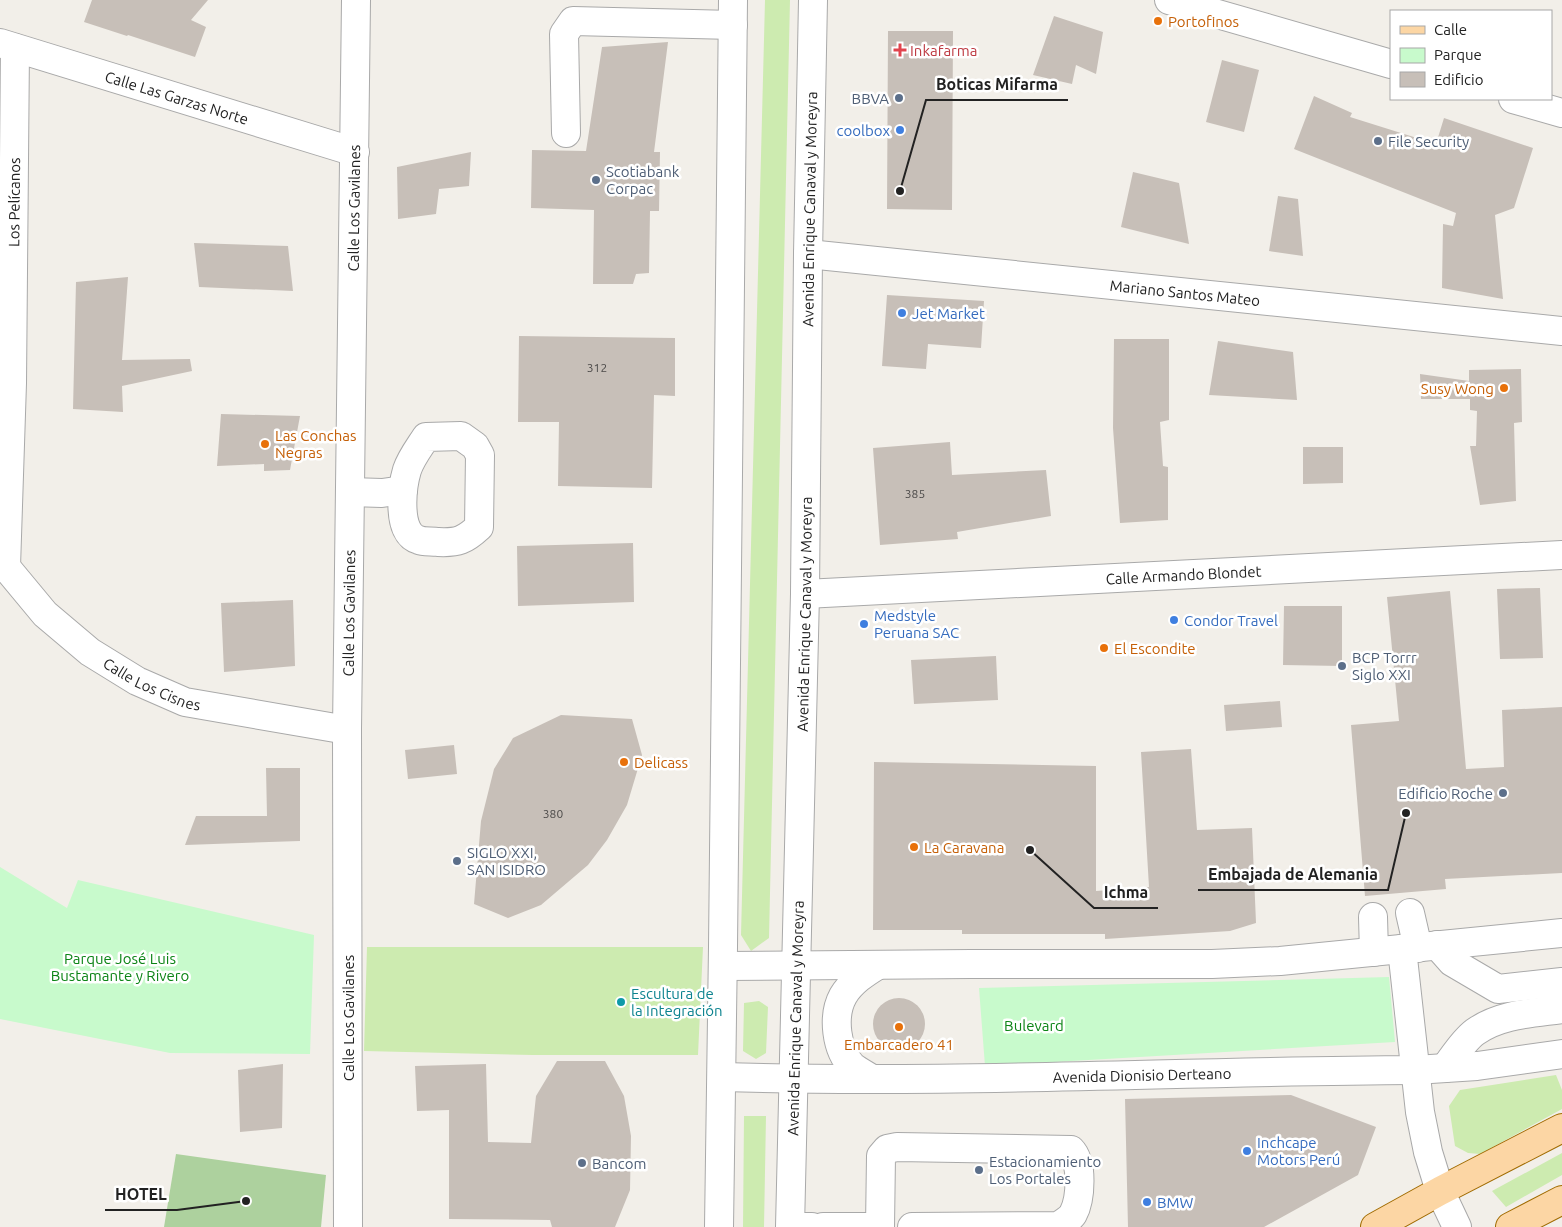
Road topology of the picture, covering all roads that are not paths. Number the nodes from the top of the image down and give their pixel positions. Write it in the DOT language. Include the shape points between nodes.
graph roads {
  1 [pos="356,0"];
  2 [pos="813,0"];
  3 [pos="1169,0"];
  4 [pos="733,12"];
  5 [pos="8,45"];
  6 [pos="1390,64"];
  7 [pos="1516,100"];
  8 [pos="1562,113"];
  9 [pos="566,133"];
  10 [pos="355,152"];
  11 [pos="808,254"];
  12 [pos="1562,331"];
  13 [pos="6,406"];
  14 [pos="403,490"];
  15 [pos="350,492"];
  16 [pos="1562,555"];
  17 [pos="3,562"];
  18 [pos="806,594"];
  19 [pos="347,730"];
  20 [pos="1410,913"];
  21 [pos="1372,917"];
  22 [pos="1562,933"];
  23 [pos="1419,947"];
  24 [pos="1374,952"];
  25 [pos="796,965"];
  26 [pos="878,965"];
  27 [pos="723,966"];
  28 [pos="1562,982"];
  29 [pos="1562,1009"];
  30 [pos="1562,1054"];
  31 [pos="1445,1068"];
  32 [pos="1415,1070"];
  33 [pos="722,1076"];
  34 [pos="795,1078"];
  35 [pos="872,1079"];
  36 [pos="1562,1128"];
  37 [pos="1440,1190"];
  38 [pos="1562,1200"];
  39 [pos="348,1227"];
  40 [pos="719,1227"];
  41 [pos="790,1227"];
  42 [pos="812,1227"];
  43 [pos="823,1227"];
  44 [pos="872,1227"];
  45 [pos="880,1227"];
  46 [pos="912,1227"];
  47 [pos="1375,1227"];
  48 [pos="1457,1227"];
  49 [pos="1510,1227"];
  1 -- 10 [label="street, Calle Los Gavilanes"];
  2 -- 11 [label="street, Avenida Enrique Canaval y Moreyra"];
  3 -- 6 [label="street"];
  4 -- 9 [label="street" via="573,22 564,34"];
  4 -- 27 [label="street"];
  5 -- 10 [label="street, Calle Las Garzas Norte"];
  5 -- 13 [label="street, Los Pelícanos"];
  7 -- 8 [label="street"];
  10 -- 15 [label="street, Calle Los Gavilanes"];
  11 -- 12 [label="street, Mariano Santos Mateo"];
  11 -- 18 [label="street, Avenida Enrique Canaval y Moreyra"];
  13 -- 17 [label="street, Los Pelícanos"];
  14 -- 15 [label="street"];
  15 -- 19 [label="street, Calle Los Gavilanes"];
  16 -- 18 [label="street, Calle Armando Blondet"];
  17 -- 19 [label="street, Calle Los Cisnes" via="45,614 90,652 136,681 185,702"];
  18 -- 25 [label="street, Avenida Enrique Canaval y Moreyra"];
  19 -- 39 [label="street, Calle Los Gavilanes"];
  20 -- 23 [label="street"];
  21 -- 24 [label="street"];
  22 -- 23 [label="street"];
  23 -- 24 [label="street"];
  23 -- 28 [label="street" via="1498,989"];
  23 -- 32 [label="street"];
  24 -- 26 [label="street" via="1212,964"];
  25 -- 26 [label="street"];
  25 -- 27 [label="street"];
  25 -- 34 [label="street, Avenida Enrique Canaval y Moreyra"];
  26 -- 35 [label="street" via="858,978 843,997 836,1020 839,1044 852,1065"];
  27 -- 33 [label="street"];
  29 -- 31 [label="street" via="1502,1018 1475,1032"];
  30 -- 31 [label="street, Avenida Dionisio Derteano"];
  31 -- 32 [label="street, Avenida Dionisio Derteano"];
  32 -- 35 [label="street, Avenida Dionisio Derteano"];
  32 -- 37 [label="street" via="1428,1152"];
  33 -- 34 [label="street, Avenida Dionisio Derteano"];
  33 -- 40 [label="street"];
  34 -- 35 [label="street, Avenida Dionisio Derteano"];
  34 -- 41 [label="street, Avenida Enrique Canaval y Moreyra"];
  36 -- 37 [label="main road"];
  37 -- 47 [label="main road"];
  37 -- 48 [label="street"];
  38 -- 49 [label="main road"];
  41 -- 42 [label="street"];
  43 -- 44 [label="street"];
  45 -- 46 [label="street" via="881,1156 887,1149 1071,1150 1076,1155 1079,1198 1072,1216 1058,1226"];
}
